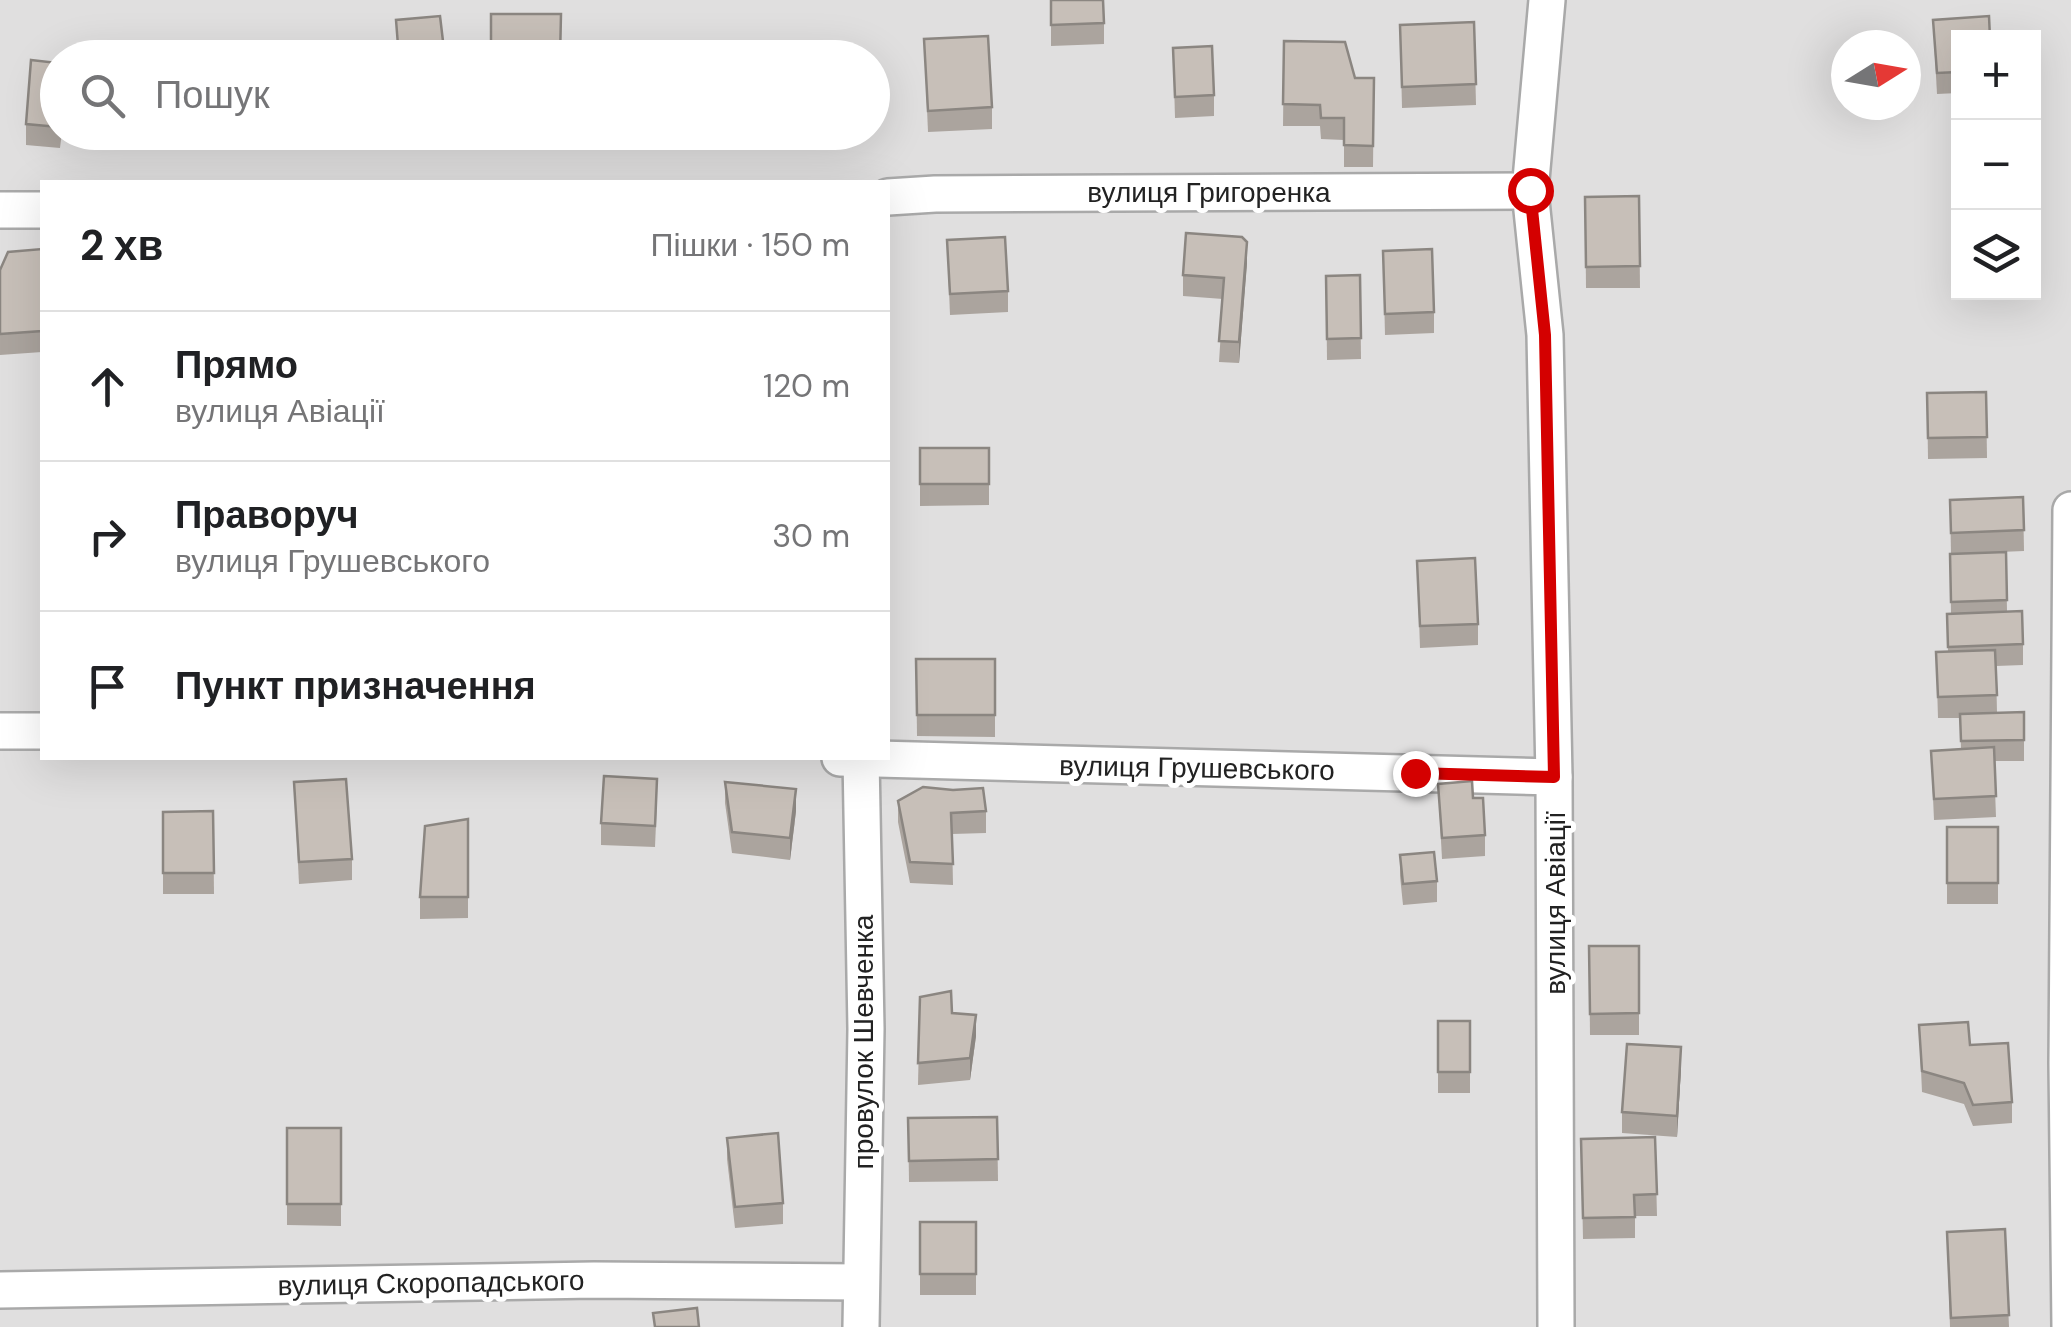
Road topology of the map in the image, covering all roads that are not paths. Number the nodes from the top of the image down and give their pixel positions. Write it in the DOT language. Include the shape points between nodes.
graph roads {
  1 [pos="1547,0"];
  2 [pos="1530,190"];
  3 [pos="890,197"];
  4 [pos="0,210"];
  5 [pos="40,210"];
  6 [pos="2071,510"];
  7 [pos="0,731"];
  8 [pos="40,732"];
  9 [pos="890,759"];
  10 [pos="854,760"];
  11 [pos="1554,777"];
  12 [pos="861,1282"];
  13 [pos="0,1290"];
  14 [pos="860,1327"];
  15 [pos="1556,1327"];
  16 [pos="2070,1327"];
  1 -- 2 [label="street, вулиця Авіації"];
  2 -- 3 [label="street, вулиця Григоренка"];
  2 -- 11 [label="street, вулиця Авіації" via="1545,335"];
  4 -- 5 [label="street"];
  6 -- 16 [label="street"];
  7 -- 8 [label="street"];
  9 -- 11 [label="street, вулиця Грушевського"];
  10 -- 12 [label="street, провулок Шевченка" via="866,1029"];
  11 -- 15 [label="street, вулиця Авіації"];
  12 -- 13 [label="street, вулиця Скоропадського"];
  12 -- 14 [label="street, провулок Шевченка"];
}
